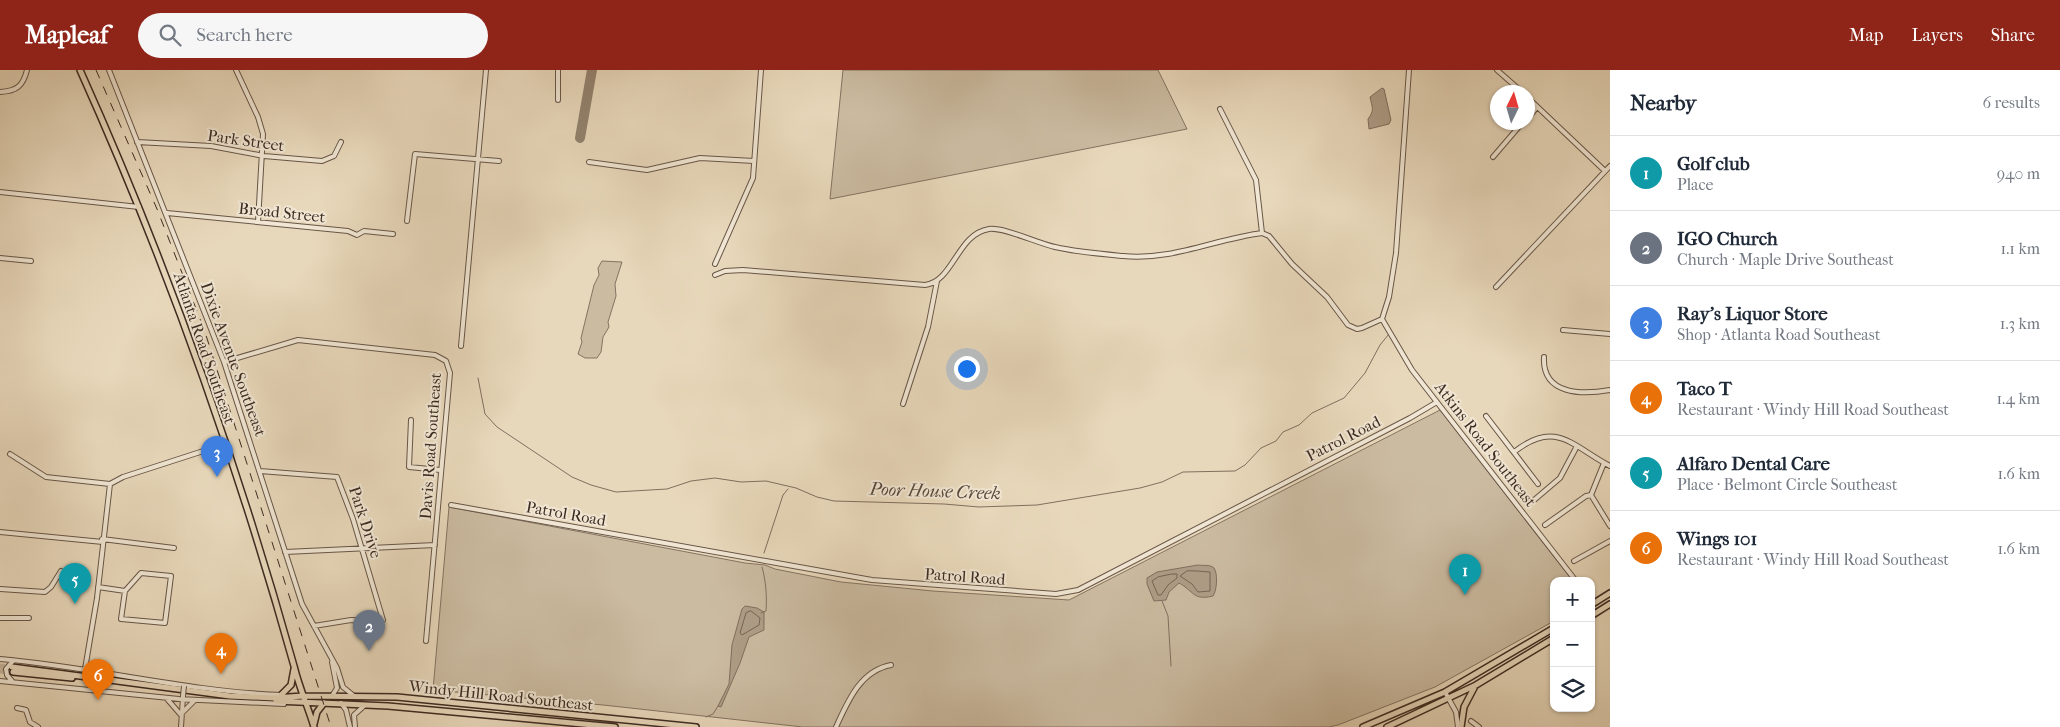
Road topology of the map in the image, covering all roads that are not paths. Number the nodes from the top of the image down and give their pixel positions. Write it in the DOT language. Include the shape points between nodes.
graph roads {
  1 [pos="27,70"];
  2 [pos="80,70"];
  3 [pos="109,70"];
  4 [pos="236,70"];
  5 [pos="486,70"];
  6 [pos="558,70"];
  7 [pos="761,70"];
  8 [pos="1409,70"];
  9 [pos="1498,70"];
  10 [pos="1514,85"];
  11 [pos="0,92"];
  12 [pos="558,100"];
  13 [pos="1537,107"];
  14 [pos="1220,109"];
  15 [pos="1535,109"];
  16 [pos="1516,130"];
  17 [pos="137,142"];
  18 [pos="341,142"];
  19 [pos="264,156"];
  20 [pos="1493,157"];
  21 [pos="478,158"];
  22 [pos="499,161"];
  23 [pos="754,161"];
  24 [pos="589,162"];
  25 [pos="1610,166"];
  26 [pos="1605,170"];
  27 [pos="0,192"];
  28 [pos="139,206"];
  29 [pos="167,213"];
  30 [pos="408,221"];
  31 [pos="258,222"];
  32 [pos="1262,233"];
  33 [pos="393,234"];
  34 [pos="0,258"];
  35 [pos="31,261"];
  36 [pos="715,264"];
  37 [pos="716,275"];
  38 [pos="937,280"];
  39 [pos="1496,287"];
  40 [pos="1382,319"];
  41 [pos="1564,330"];
  42 [pos="1610,334"];
  43 [pos="462,346"];
  44 [pos="1544,358"];
  45 [pos="224,362"];
  46 [pos="1610,390"];
  47 [pos="1436,402"];
  48 [pos="903,404"];
  49 [pos="1486,416"];
  50 [pos="411,420"];
  51 [pos="225,444"];
  52 [pos="1577,446"];
  53 [pos="1514,452"];
  54 [pos="10,454"];
  55 [pos="1604,463"];
  56 [pos="1610,466"];
  57 [pos="440,470"];
  58 [pos="260,471"];
  59 [pos="110,484"];
  60 [pos="1538,484"];
  61 [pos="1590,496"];
  62 [pos="1533,501"];
  63 [pos="451,505"];
  64 [pos="1545,525"];
  65 [pos="1610,526"];
  66 [pos="0,532"];
  67 [pos="103,540"];
  68 [pos="1610,541"];
  69 [pos="435,544"];
  70 [pos="174,548"];
  71 [pos="362,548"];
  72 [pos="285,552"];
  73 [pos="1574,561"];
  74 [pos="61,571"];
  75 [pos="1573,577"];
  76 [pos="98,587"];
  77 [pos="0,589"];
  78 [pos="125,591"];
  79 [pos="1610,593"];
  80 [pos="1595,602"];
  81 [pos="1610,604"];
  82 [pos="1595,613"];
  83 [pos="0,618"];
  84 [pos="29,618"];
  85 [pos="383,620"];
  86 [pos="375,621"];
  87 [pos="314,626"];
  88 [pos="1550,630"];
  89 [pos="426,640"];
  90 [pos="1550,640"];
  91 [pos="331,657"];
  92 [pos="0,659"];
  93 [pos="15,660"];
  94 [pos="891,665"];
  95 [pos="294,666"];
  96 [pos="85,668"];
  97 [pos="0,681"];
  98 [pos="13,682"];
  99 [pos="184,685"];
  100 [pos="1476,685"];
  101 [pos="1445,692"];
  102 [pos="281,695"];
  103 [pos="303,696"];
  104 [pos="332,696"];
  105 [pos="354,696"];
  106 [pos="163,698"];
  107 [pos="183,698"];
  108 [pos="1449,699"];
  109 [pos="198,700"];
  110 [pos="306,703"];
  111 [pos="324,703"];
  112 [pos="341,704"];
  113 [pos="366,704"];
  114 [pos="17,708"];
  115 [pos="182,715"];
  116 [pos="1471,721"];
  117 [pos="314,726"];
  118 [pos="38,727"];
  119 [pos="181,727"];
  120 [pos="350,727"];
  121 [pos="355,727"];
  122 [pos="615,727"];
  123 [pos="696,727"];
  124 [pos="836,727"];
  125 [pos="1363,727"];
  126 [pos="1387,727"];
  127 [pos="1459,727"];
  128 [pos="1479,727"];
  1 -- 11 [label="street" via="24,83 19,88"];
  2 -- 28 [label="main road, Atlanta Road Southeast"];
  3 -- 17 [label="street, Dixie Avenue Southeast"];
  4 -- 19 [label="street" via="261,126"];
  5 -- 21 [label="street"];
  6 -- 12 [label="street"];
  7 -- 23 [label="street"];
  8 -- 40 [label="street" via="1396,252"];
  9 -- 10 [label="street"];
  13 -- 15 [label="street"];
  13 -- 26 [label="street"];
  14 -- 32 [label="street" via="1256,180"];
  16 -- 20 [label="street"];
  17 -- 19 [label="street, Park Street" via="211,146"];
  17 -- 29 [label="street, Dixie Avenue Southeast"];
  18 -- 19 [label="street, Park Street" via="339,150 327,161"];
  19 -- 31 [label="street"];
  21 -- 22 [label="street"];
  21 -- 30 [label="street" via="415,154"];
  21 -- 43 [label="street"];
  23 -- 24 [label="street" via="700,158 648,170"];
  23 -- 36 [label="street" via="753,178"];
  25 -- 26 [label="street"];
  26 -- 39 [label="street"];
  27 -- 28 [label="street"];
  28 -- 51 [label="main road, Atlanta Road Southeast" via="184,323"];
  29 -- 31 [label="street, Broad Street"];
  29 -- 45 [label="street, Dixie Avenue Southeast"];
  31 -- 33 [label="street, Broad Street" via="348,230 357,235 364,231"];
  32 -- 38 [label="street" via="1168,256 1132,256 1061,248 992,229 984,230 969,240"];
  32 -- 40 [label="street" via="1269,236 1292,264 1327,296 1348,325 1357,329"];
  34 -- 35 [label="street"];
  37 -- 38 [label="street" via="743,270 916,285 929,285"];
  38 -- 48 [label="street" via="928,327"];
  40 -- 47 [label="street, Atkins Road Southeast" via="1408,364"];
  41 -- 42 [label="street"];
  44 -- 46 [label="street" via="1548,379 1555,385 1588,392"];
  45 -- 57 [label="street, Davis Road Southeast" via="298,340 442,358 450,373"];
  45 -- 58 [label="street, Dixie Avenue Southeast"];
  47 -- 63 [label="street, Patrol Road" via="1078,590 1056,594 872,580"];
  47 -- 75 [label="street, Atkins Road Southeast"];
  49 -- 53 [label="street"];
  50 -- 57 [label="street" via="409,466"];
  51 -- 59 [label="street"];
  51 -- 95 [label="main road, Atlanta Road Southeast"];
  52 -- 53 [label="street" via="1560,438 1543,436"];
  52 -- 55 [label="street"];
  52 -- 62 [label="street" via="1560,478"];
  53 -- 60 [label="street"];
  54 -- 59 [label="street" via="46,477"];
  55 -- 56 [label="street"];
  55 -- 61 [label="street"];
  57 -- 69 [label="street, Davis Road Southeast"];
  58 -- 71 [label="street, Park Drive" via="337,477"];
  58 -- 72 [label="street, Dixie Avenue Southeast"];
  59 -- 67 [label="street"];
  61 -- 64 [label="street"];
  61 -- 65 [label="street"];
  66 -- 67 [label="street"];
  67 -- 70 [label="street"];
  67 -- 76 [label="street"];
  68 -- 73 [label="street"];
  69 -- 71 [label="street"];
  69 -- 89 [label="street, Davis Road Southeast"];
  71 -- 72 [label="street"];
  71 -- 85 [label="street, Park Drive"];
  72 -- 87 [label="street, Dixie Avenue Southeast" via="302,604"];
  74 -- 77 [label="street" via="45,592"];
  76 -- 78 [label="street"];
  76 -- 96 [label="street"];
  78 -- 78 [label="street" via="121,619 165,623 171,576 141,573"];
  79 -- 80 [label="main road"];
  81 -- 82 [label="main road"];
  83 -- 84 [label="street"];
  86 -- 87 [label="street" via="351,620"];
  87 -- 91 [label="street, Dixie Avenue Southeast"];
  88 -- 101 [label="main road"];
  90 -- 100 [label="main road"];
  91 -- 104 [label="street, Dixie Avenue Southeast" via="338,686"];
  91 -- 105 [label="street, Dixie Avenue Southeast" via="343,688"];
  92 -- 93 [label="street, Windy Hill Road Southeast"];
  93 -- 96 [label="street, Windy Hill Road Southeast"];
  93 -- 98 [label="street" via="6,669"];
  94 -- 124 [label="street" via="874,670 863,679"];
  95 -- 102 [label="main road" via="291,684"];
  95 -- 103 [label="main road, Atlanta Road Southeast"];
  96 -- 99 [label="street, Windy Hill Road Southeast"];
  97 -- 98 [label="street, Windy Hill Road Southeast"];
  98 -- 106 [label="street, Windy Hill Road Southeast"];
  99 -- 102 [label="street, Windy Hill Road Southeast"];
  99 -- 107 [label="street, bridge"];
  100 -- 108 [label="main road"];
  100 -- 127 [label="main road" via="1465,703"];
  101 -- 108 [label="street"];
  101 -- 125 [label="main road"];
  102 -- 103 [label="street, Windy Hill Road Southeast"];
  103 -- 104 [label="main road, Windy Hill Road Southeast"];
  103 -- 110 [label="main road, Atlanta Road Southeast"];
  103 -- 110 [label="main road, Windy Hill Road Southeast" via="230,696 12,670 231,699"];
  104 -- 105 [label="main road, Windy Hill Road Southeast"];
  105 -- 123 [label="main road, Windy Hill Road Southeast" via="416,699"];
  106 -- 107 [label="street, Windy Hill Road Southeast"];
  106 -- 115 [label="street"];
  107 -- 109 [label="street, Windy Hill Road Southeast"];
  107 -- 115 [label="street"];
  108 -- 126 [label="main road"];
  108 -- 127 [label="street"];
  109 -- 110 [label="street, Windy Hill Road Southeast"];
  109 -- 115 [label="street" via="192,702"];
  110 -- 111 [label="main road, Windy Hill Road Southeast"];
  110 -- 117 [label="main road, Atlanta Road Southeast"];
  111 -- 112 [label="main road, Windy Hill Road Southeast"];
  111 -- 117 [label="main road" via="317,712"];
  112 -- 113 [label="main road, Windy Hill Road Southeast"];
  112 -- 120 [label="street"];
  113 -- 121 [label="street" via="355,713"];
  113 -- 122 [label="main road, Windy Hill Road Southeast"];
  114 -- 118 [label="street" via="26,710 31,724"];
  115 -- 119 [label="street"];
  116 -- 128 [label="street"];
}
